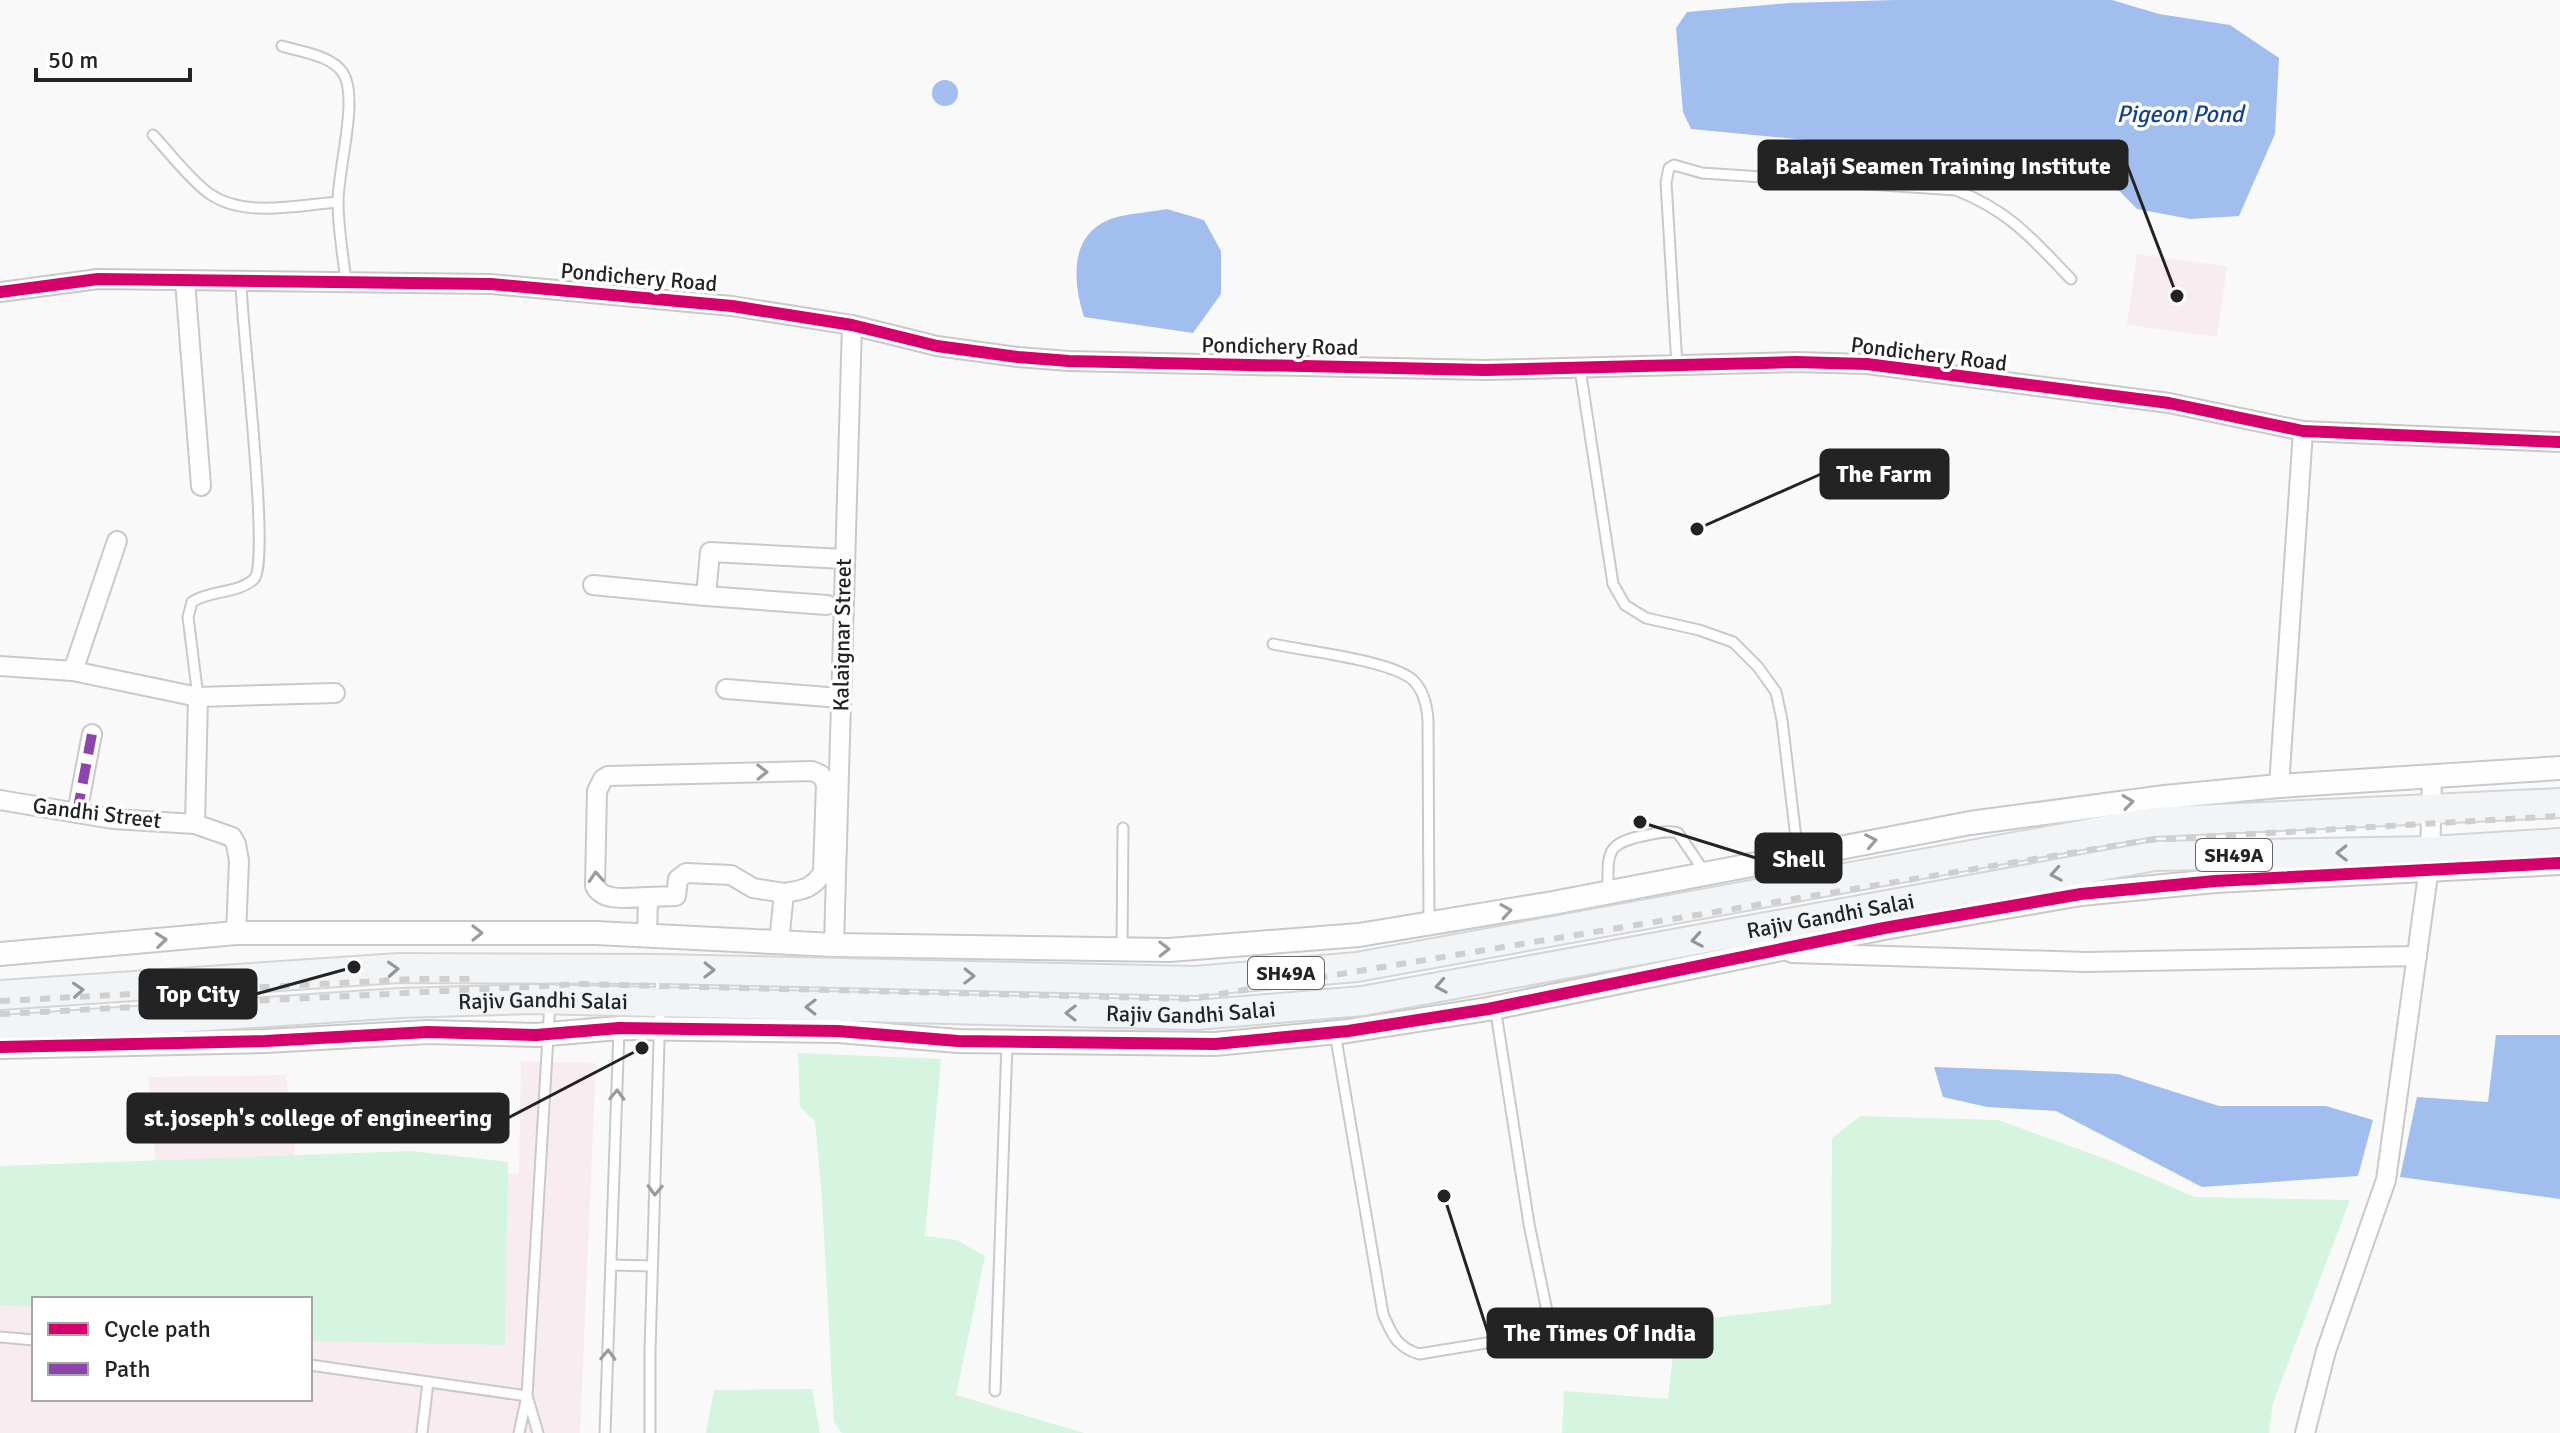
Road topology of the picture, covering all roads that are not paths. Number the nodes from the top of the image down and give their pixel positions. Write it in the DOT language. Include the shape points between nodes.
graph roads {
  1 [pos="282,46"];
  2 [pos="153,135"];
  3 [pos="338,202"];
  4 [pos="2071,279"];
  5 [pos="185,281"];
  6 [pos="241,282"];
  7 [pos="346,282"];
  8 [pos="0,292"];
  9 [pos="852,325"];
  10 [pos="1677,366"];
  11 [pos="1580,369"];
  12 [pos="2303,431"];
  13 [pos="2560,442"];
  14 [pos="201,486"];
  15 [pos="117,541"];
  16 [pos="844,559"];
  17 [pos="593,585"];
  18 [pos="706,596"];
  19 [pos="827,605"];
  20 [pos="1273,644"];
  21 [pos="0,666"];
  22 [pos="73,671"];
  23 [pos="726,689"];
  24 [pos="335,693"];
  25 [pos="198,697"];
  26 [pos="840,698"];
  27 [pos="92,734"];
  28 [pos="2560,768"];
  29 [pos="2432,777"];
  30 [pos="2279,786"];
  31 [pos="0,800"];
  32 [pos="2560,803"];
  33 [pos="2431,809"];
  34 [pos="77,813"];
  35 [pos="195,824"];
  36 [pos="1123,828"];
  37 [pos="2560,843"];
  38 [pos="1798,855"];
  39 [pos="2430,860"];
  40 [pos="2560,863"];
  41 [pos="1707,874"];
  42 [pos="784,893"];
  43 [pos="1608,893"];
  44 [pos="648,897"];
  45 [pos="1913,912"];
  46 [pos="1429,924"];
  47 [pos="236,933"];
  48 [pos="647,936"];
  49 [pos="779,942"];
  50 [pos="834,945"];
  51 [pos="1122,949"];
  52 [pos="1766,952"];
  53 [pos="0,954"];
  54 [pos="2417,956"];
  55 [pos="661,969"];
  56 [pos="748,971"];
  57 [pos="619,994"];
  58 [pos="0,995"];
  59 [pos="550,999"];
  60 [pos="746,1006"];
  61 [pos="1495,1007"];
  62 [pos="661,1016"];
  63 [pos="0,1030"];
  64 [pos="1335,1032"];
  65 [pos="548,1034"];
  66 [pos="1007,1041"];
  67 [pos="0,1047"];
  68 [pos="611,1265"];
  69 [pos="652,1266"];
  70 [pos="0,1337"];
  71 [pos="32,1340"];
  72 [pos="312,1365"];
  73 [pos="428,1382"];
  74 [pos="995,1391"];
  75 [pos="527,1396"];
  76 [pos="422,1433"];
  77 [pos="519,1433"];
  78 [pos="538,1433"];
  79 [pos="605,1433"];
  80 [pos="650,1433"];
  81 [pos="2305,1433"];
  1 -- 3 [label="lane" via="328,60 342,73 349,90"];
  2 -- 3 [label="lane" via="210,194 233,204 254,208"];
  3 -- 7 [label="lane"];
  4 -- 10 [label="lane" via="2014,220 1956,190 1702,173 1674,165 1666,182"];
  5 -- 6 [label="street, Pondichery Road"];
  5 -- 8 [label="street, Pondichery Road" via="98,279"];
  5 -- 14 [label="street"];
  6 -- 7 [label="street, Pondichery Road"];
  6 -- 25 [label="lane" via="259,571 253,580 192,602 188,617"];
  7 -- 9 [label="street, Pondichery Road" via="491,284 639,296"];
  9 -- 11 [label="street, Pondichery Road" via="937,346 1069,361"];
  9 -- 16 [label="street, Kalaignar Street"];
  10 -- 11 [label="street, Pondichery Road"];
  10 -- 12 [label="street, Pondichery Road" via="1867,364 2169,403"];
  11 -- 38 [label="lane" via="1613,584 1625,605 1646,618 1733,642 1776,692"];
  12 -- 13 [label="street, Pondichery Road"];
  12 -- 30 [label="street"];
  15 -- 22 [label="street"];
  16 -- 18 [label="street" via="710,552"];
  16 -- 26 [label="street, Kalaignar Street"];
  17 -- 18 [label="street"];
  18 -- 19 [label="street"];
  20 -- 46 [label="lane" via="1395,668 1414,681 1426,700"];
  21 -- 22 [label="street"];
  22 -- 25 [label="street"];
  23 -- 26 [label="street"];
  24 -- 25 [label="street"];
  25 -- 35 [label="street"];
  26 -- 50 [label="street, Kalaignar Street"];
  27 -- 34 [label="street"];
  28 -- 29 [label="street"];
  29 -- 30 [label="street"];
  29 -- 33 [label="street"];
  38 -- 30 [label="street, one-way" via="1970,823"];
  31 -- 34 [label="street, Gandhi Street"];
  32 -- 33 [label="main road, Rajiv Gandhi Salai / SH49A"];
  33 -- 39 [label="street"];
  56 -- 33 [label="main road, Rajiv Gandhi Salai / SH49A, one-way" via="1195,981 1357,967 2152,822"];
  34 -- 35 [label="street, Gandhi Street"];
  35 -- 47 [label="street, Gandhi Street" via="224,833 236,844"];
  36 -- 51 [label="lane"];
  37 -- 39 [label="main road, Rajiv Gandhi Salai / SH49A"];
  38 -- 41 [label="street"];
  39 -- 40 [label="street"];
  39 -- 45 [label="main road, Rajiv Gandhi Salai / SH49A, one-way" via="2155,856"];
  39 -- 54 [label="street"];
  41 -- 43 [label="street"];
  41 -- 43 [label="lane" via="1678,833 1664,831 1616,845 1608,861"];
  42 -- 44 [label="street" via="753,888 731,875 686,873 678,879 676,896"];
  44 -- 42 [label="street, one-way" via="605,896 595,886 597,791 608,776 812,771 821,775 826,784 823,872 807,889"];
  42 -- 49 [label="street"];
  46 -- 43 [label="street, one-way"];
  44 -- 48 [label="street"];
  45 -- 52 [label="street"];
  45 -- 60 [label="main road, Rajiv Gandhi Salai / SH49A, one-way" via="1362,1001 1196,1015"];
  51 -- 46 [label="street, one-way" via="1343,936"];
  47 -- 48 [label="street, one-way"];
  53 -- 47 [label="street, one-way"];
  48 -- 49 [label="street"];
  49 -- 50 [label="street"];
  50 -- 51 [label="street"];
  52 -- 54 [label="street" via="2086,962"];
  52 -- 61 [label="street"];
  54 -- 81 [label="street" via="2386,1180 2326,1351"];
  55 -- 56 [label="main road, Rajiv Gandhi Salai / SH49A, one-way"];
  55 -- 57 [label="main road, Rajiv Gandhi Salai / SH49A"];
  55 -- 62 [label="lane"];
  56 -- 60 [label="main road"];
  58 -- 57 [label="main road, Rajiv Gandhi Salai / SH49A, one-way" via="399,968"];
  57 -- 59 [label="main road, Rajiv Gandhi Salai / SH49A"];
  57 -- 62 [label="main road, Rajiv Gandhi Salai / SH49A"];
  57 -- 65 [label="street"];
  68 -- 57 [label="lane, one-way"];
  59 -- 63 [label="main road, Rajiv Gandhi Salai / SH49A" via="400,1003"];
  59 -- 65 [label="lane"];
  60 -- 62 [label="main road, Rajiv Gandhi Salai / SH49A"];
  61 -- 64 [label="street"];
  61 -- 64 [label="lane" via="1548,1316 1540,1332 1529,1336 1419,1354 1405,1350 1383,1314"];
  62 -- 66 [label="street"];
  62 -- 69 [label="lane, one-way"];
  64 -- 66 [label="street" via="1215,1044"];
  65 -- 67 [label="street" via="428,1032"];
  65 -- 75 [label="lane"];
  66 -- 74 [label="lane"];
  68 -- 69 [label="lane"];
  79 -- 68 [label="lane, one-way"];
  69 -- 80 [label="lane"];
  70 -- 71 [label="lane"];
  72 -- 73 [label="lane"];
  73 -- 75 [label="lane"];
  73 -- 76 [label="lane"];
  75 -- 77 [label="lane"];
  75 -- 78 [label="lane"];
}
